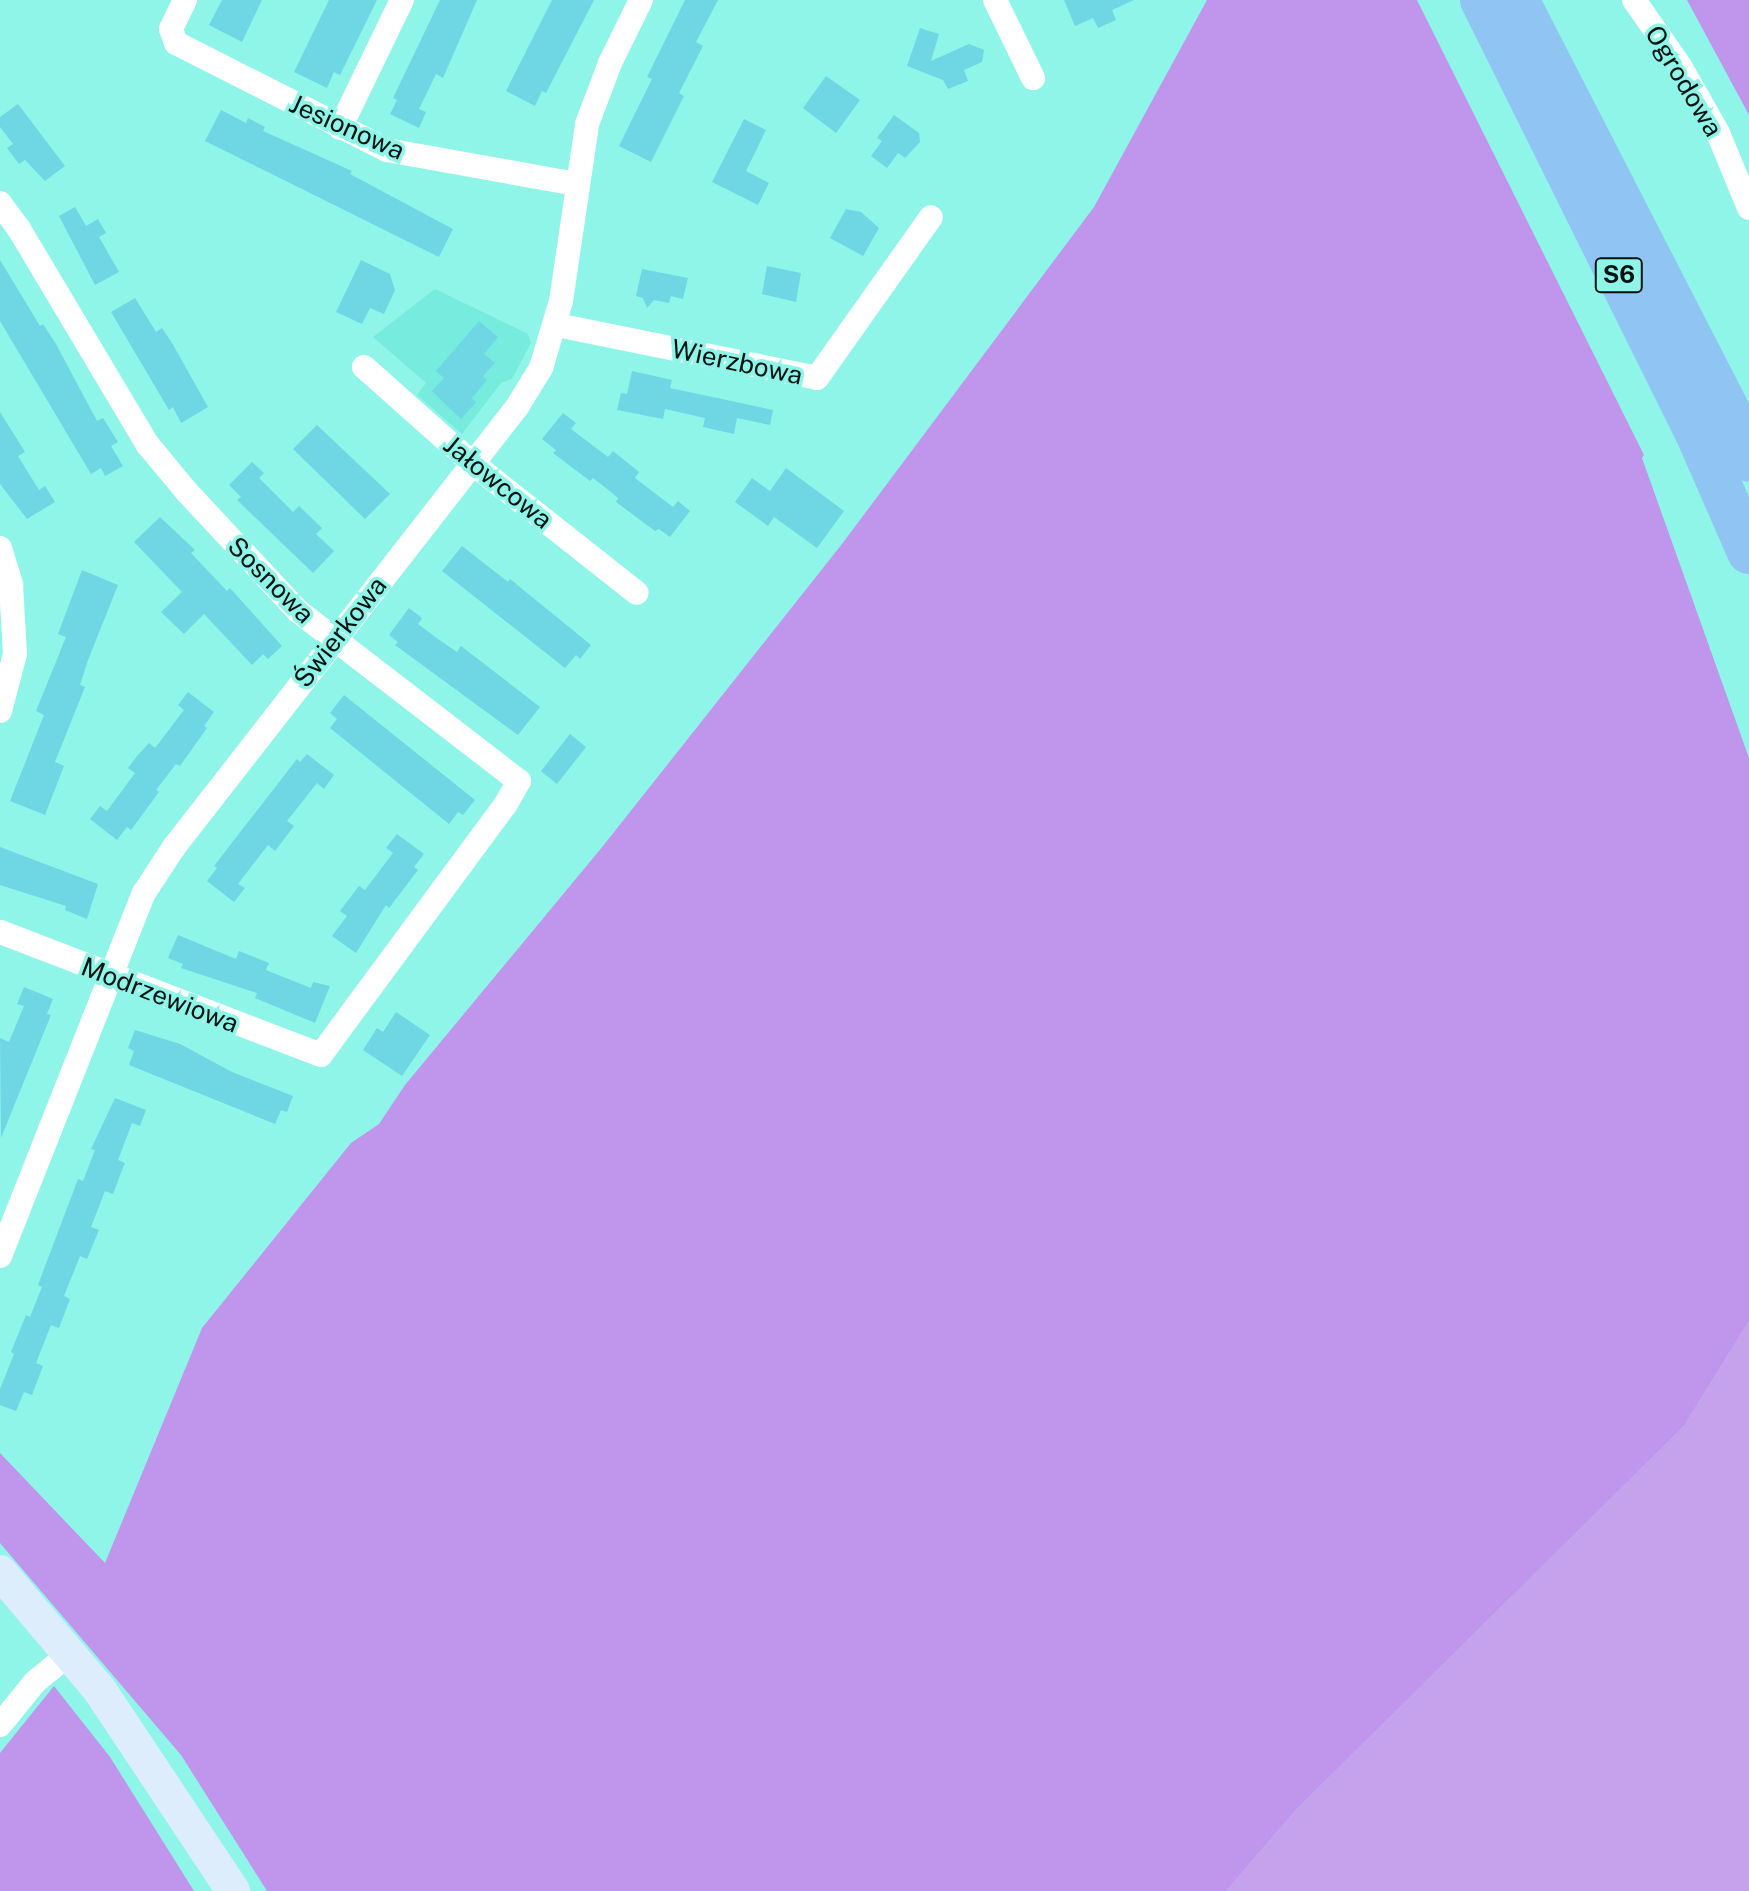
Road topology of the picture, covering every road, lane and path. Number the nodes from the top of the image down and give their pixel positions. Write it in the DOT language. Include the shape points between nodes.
graph roads {
  1 [pos="185,0"];
  2 [pos="402,0"];
  3 [pos="641,0"];
  4 [pos="995,0"];
  5 [pos="1482,0"];
  6 [pos="1517,0"];
  7 [pos="1634,0"];
  8 [pos="1033,78"];
  9 [pos="340,128"];
  10 [pos="576,184"];
  11 [pos="0,203"];
  12 [pos="1749,208"];
  13 [pos="931,217"];
  14 [pos="557,325"];
  15 [pos="364,367"];
  16 [pos="1749,460"];
  17 [pos="471,462"];
  18 [pos="0,548"];
  19 [pos="1749,552"];
  20 [pos="6,586"];
  21 [pos="637,593"];
  22 [pos="334,640"];
  23 [pos="0,711"];
  24 [pos="0,932"];
  25 [pos="110,976"];
  26 [pos="321,1055"];
  27 [pos="0,1256"];
  28 [pos="0,1572"];
  29 [pos="70,1653"];
  30 [pos="0,1725"];
  31 [pos="233,1891"];
  1 -- 9 [label="street, Jesionowa" via="171,29 176,43"];
  2 -- 9 [label="street"];
  3 -- 10 [label="street, Świerkowa" via="593,105"];
  4 -- 8 [label="street"];
  5 -- 19 [label="highway, S6" via="1697,433"];
  6 -- 16 [label="highway, S6"];
  7 -- 12 [label="street, Ogrodowa" via="1705,109"];
  9 -- 10 [label="street, Jesionowa" via="403,156"];
  10 -- 14 [label="street, Świerkowa"];
  11 -- 22 [label="street, Sosnowa" via="168,471 298,611"];
  13 -- 14 [label="street, Wierzbowa" via="817,378"];
  14 -- 17 [label="street, Świerkowa" via="530,388"];
  15 -- 17 [label="street, Jałowcowa"];
  17 -- 21 [label="street, Jałowcowa"];
  17 -- 22 [label="street, Świerkowa"];
  18 -- 20 [label="street"];
  20 -- 23 [label="street" via="15,654"];
  22 -- 25 [label="street, Świerkowa" via="174,847 144,893"];
  22 -- 26 [label="street, Sosnowa" via="519,781"];
  24 -- 25 [label="street, Modrzewiowa"];
  25 -- 26 [label="street, Modrzewiowa"];
  25 -- 27 [label="street, Świerkowa"];
  28 -- 29 [label="main road"];
  29 -- 30 [label="street" via="35,1682"];
  29 -- 31 [label="main road" via="129,1731"];
}
